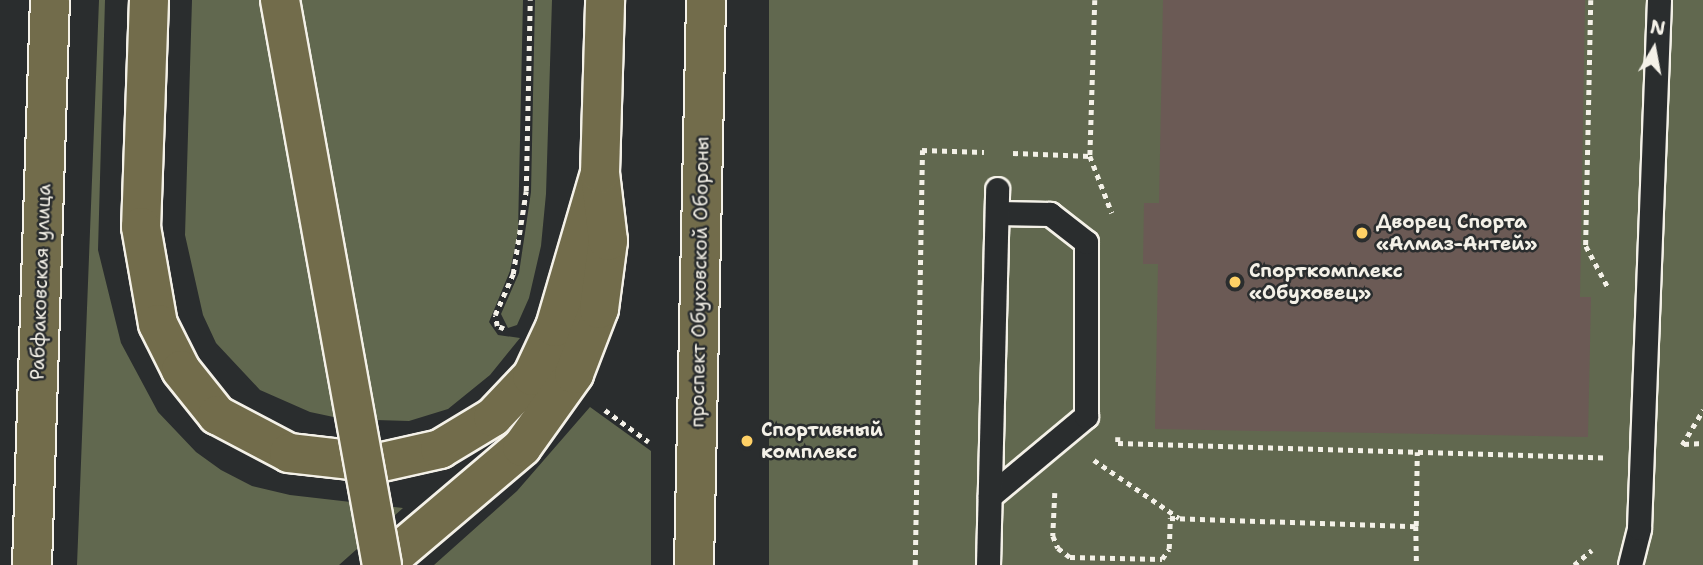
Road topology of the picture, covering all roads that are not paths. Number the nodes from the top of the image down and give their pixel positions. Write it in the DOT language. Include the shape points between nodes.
graph roads {
  1 [pos="50,0"];
  2 [pos="149,0"];
  3 [pos="280,0"];
  4 [pos="605,0"];
  5 [pos="706,0"];
  6 [pos="1659,0"];
  7 [pos="600,173"];
  8 [pos="997,189"];
  9 [pos="997,213"];
  10 [pos="990,496"];
  11 [pos="32,565"];
  12 [pos="382,565"];
  13 [pos="694,565"];
  14 [pos="988,565"];
  15 [pos="1630,565"];
  1 -- 11 [label="main road, Рабфаковская улица"];
  2 -- 7 [label="main road" via="141,227 158,324 186,379 217,415 289,453 378,463 440,449 493,417 532,376 555,327"];
  3 -- 12 [label="main road, bridge"];
  4 -- 7 [label="main road"];
  5 -- 13 [label="main road, проспект Обуховской Обороны"];
  6 -- 15 [label="lane" via="1639,528"];
  7 -- 12 [label="main road" via="608,241 599,309 574,374 522,447"];
  8 -- 9 [label="lane"];
  9 -- 10 [label="lane"];
  9 -- 10 [label="lane" via="1050,214 1086,242 1086,416"];
  10 -- 14 [label="lane"];
}
